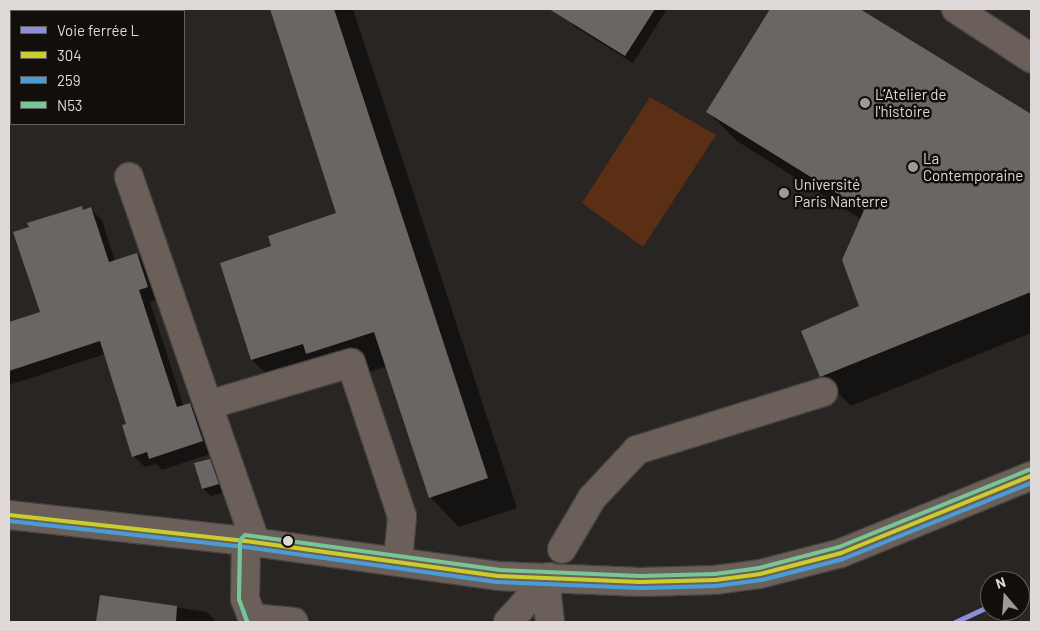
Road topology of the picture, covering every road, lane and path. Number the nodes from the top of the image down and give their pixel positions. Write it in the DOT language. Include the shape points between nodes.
graph roads {
  1 [pos="956,9"];
  2 [pos="1031,58"];
  3 [pos="129,177"];
  4 [pos="823,392"];
  5 [pos="208,405"];
  6 [pos="1031,476"];
  7 [pos="9,515"];
  8 [pos="251,542"];
  9 [pos="562,549"];
  10 [pos="398,562"];
  11 [pos="548,577"];
  12 [pos="254,620"];
  13 [pos="294,622"];
  14 [pos="508,622"];
  15 [pos="550,622"];
  1 -- 2 [label="street"];
  3 -- 5 [label="street"];
  4 -- 9 [label="street" via="637,450 592,498"];
  5 -- 8 [label="street"];
  5 -- 10 [label="street" via="351,363 402,516"];
  6 -- 11 [label="street" via="841,553 806,564 715,580"];
  7 -- 8 [label="street"];
  8 -- 10 [label="street"];
  8 -- 12 [label="street" via="245,599"];
  10 -- 11 [label="street" via="498,576"];
  11 -- 14 [label="street"];
  11 -- 15 [label="street"];
  12 -- 13 [label="street"];
}
